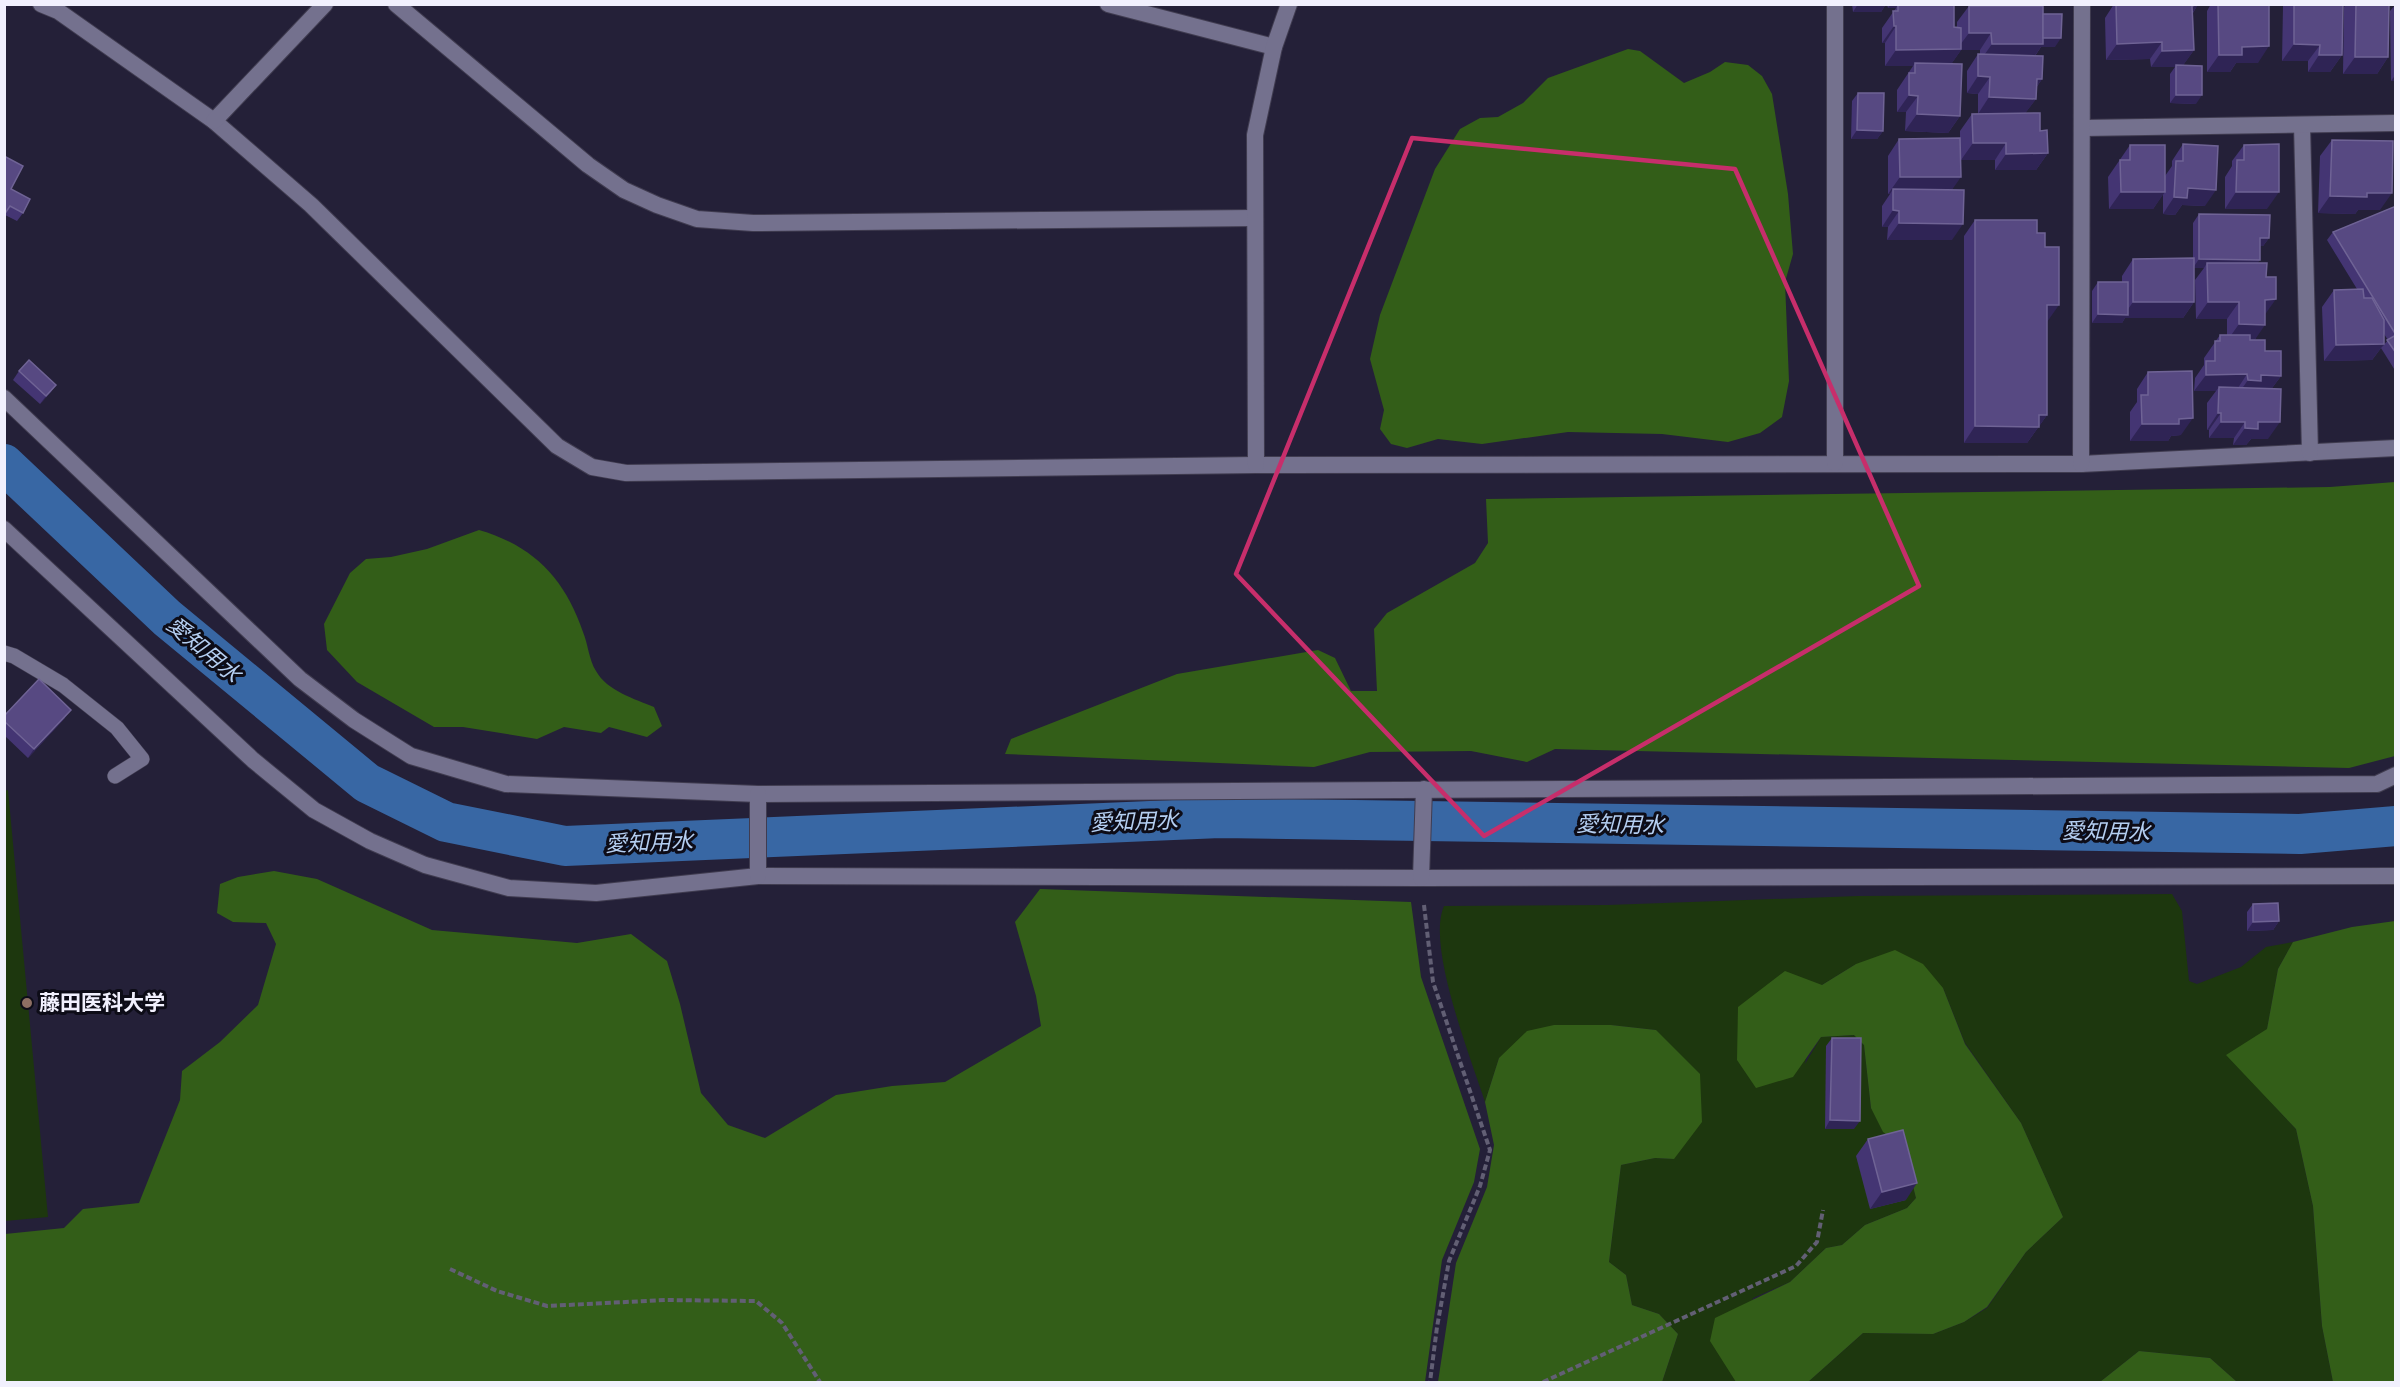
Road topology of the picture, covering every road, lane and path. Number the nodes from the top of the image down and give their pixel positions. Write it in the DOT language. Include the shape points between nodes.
graph roads {
  1 [pos="41,4"];
  2 [pos="325,4"];
  3 [pos="396,4"];
  4 [pos="1108,4"];
  5 [pos="1288,4"];
  6 [pos="1835,4"];
  7 [pos="2082,4"];
  8 [pos="1274,47"];
  9 [pos="214,121"];
  10 [pos="2396,123"];
  11 [pos="2302,125"];
  12 [pos="2083,128"];
  13 [pos="1254,218"];
  14 [pos="4,398"];
  15 [pos="2396,448"];
  16 [pos="2310,453"];
  17 [pos="1835,463"];
  18 [pos="2081,464"];
  19 [pos="1256,465"];
  20 [pos="4,530"];
  21 [pos="4,653"];
  22 [pos="2396,775"];
  23 [pos="115,776"];
  24 [pos="1424,789"];
  25 [pos="758,799"];
  26 [pos="758,871"];
  27 [pos="1421,871"];
  28 [pos="2396,876"];
  29 [pos="1823,1210"];
  30 [pos="450,1269"];
  31 [pos="820,1383"];
  32 [pos="1430,1383"];
  33 [pos="1543,1383"];
  1 -- 9 [label="street" via="58,11"];
  2 -- 9 [label="street"];
  3 -- 13 [label="street" via="588,165 624,190 697,219 753,223"];
  4 -- 8 [label="street"];
  5 -- 8 [label="street"];
  6 -- 17 [label="street"];
  7 -- 12 [label="street"];
  8 -- 13 [label="street" via="1255,135"];
  9 -- 19 [label="street" via="312,205 557,446 592,467 626,472"];
  10 -- 11 [label="street"];
  11 -- 12 [label="street"];
  11 -- 16 [label="street"];
  12 -- 18 [label="street"];
  13 -- 19 [label="street"];
  14 -- 25 [label="street" via="300,679 411,756 506,784"];
  15 -- 16 [label="street"];
  16 -- 18 [label="street"];
  17 -- 18 [label="street"];
  17 -- 19 [label="street"];
  20 -- 26 [label="street" via="253,760 314,810 370,841 425,865 509,888 596,893"];
  21 -- 23 [label="lane" via="63,685 117,728 142,759"];
  22 -- 24 [label="street" via="2377,784"];
  24 -- 25 [label="street"];
  24 -- 27 [label="street"];
  25 -- 26 [label="street"];
  26 -- 27 [label="street"];
  27 -- 28 [label="street"];
  27 -- 32 [label="path" via="1433,982 1490,1150 1480,1186 1449,1261"];
  29 -- 33 [label="path" via="1817,1242 1796,1266"];
  30 -- 31 [label="path" via="497,1291 547,1306 665,1300 756,1301 783,1323"];
}
